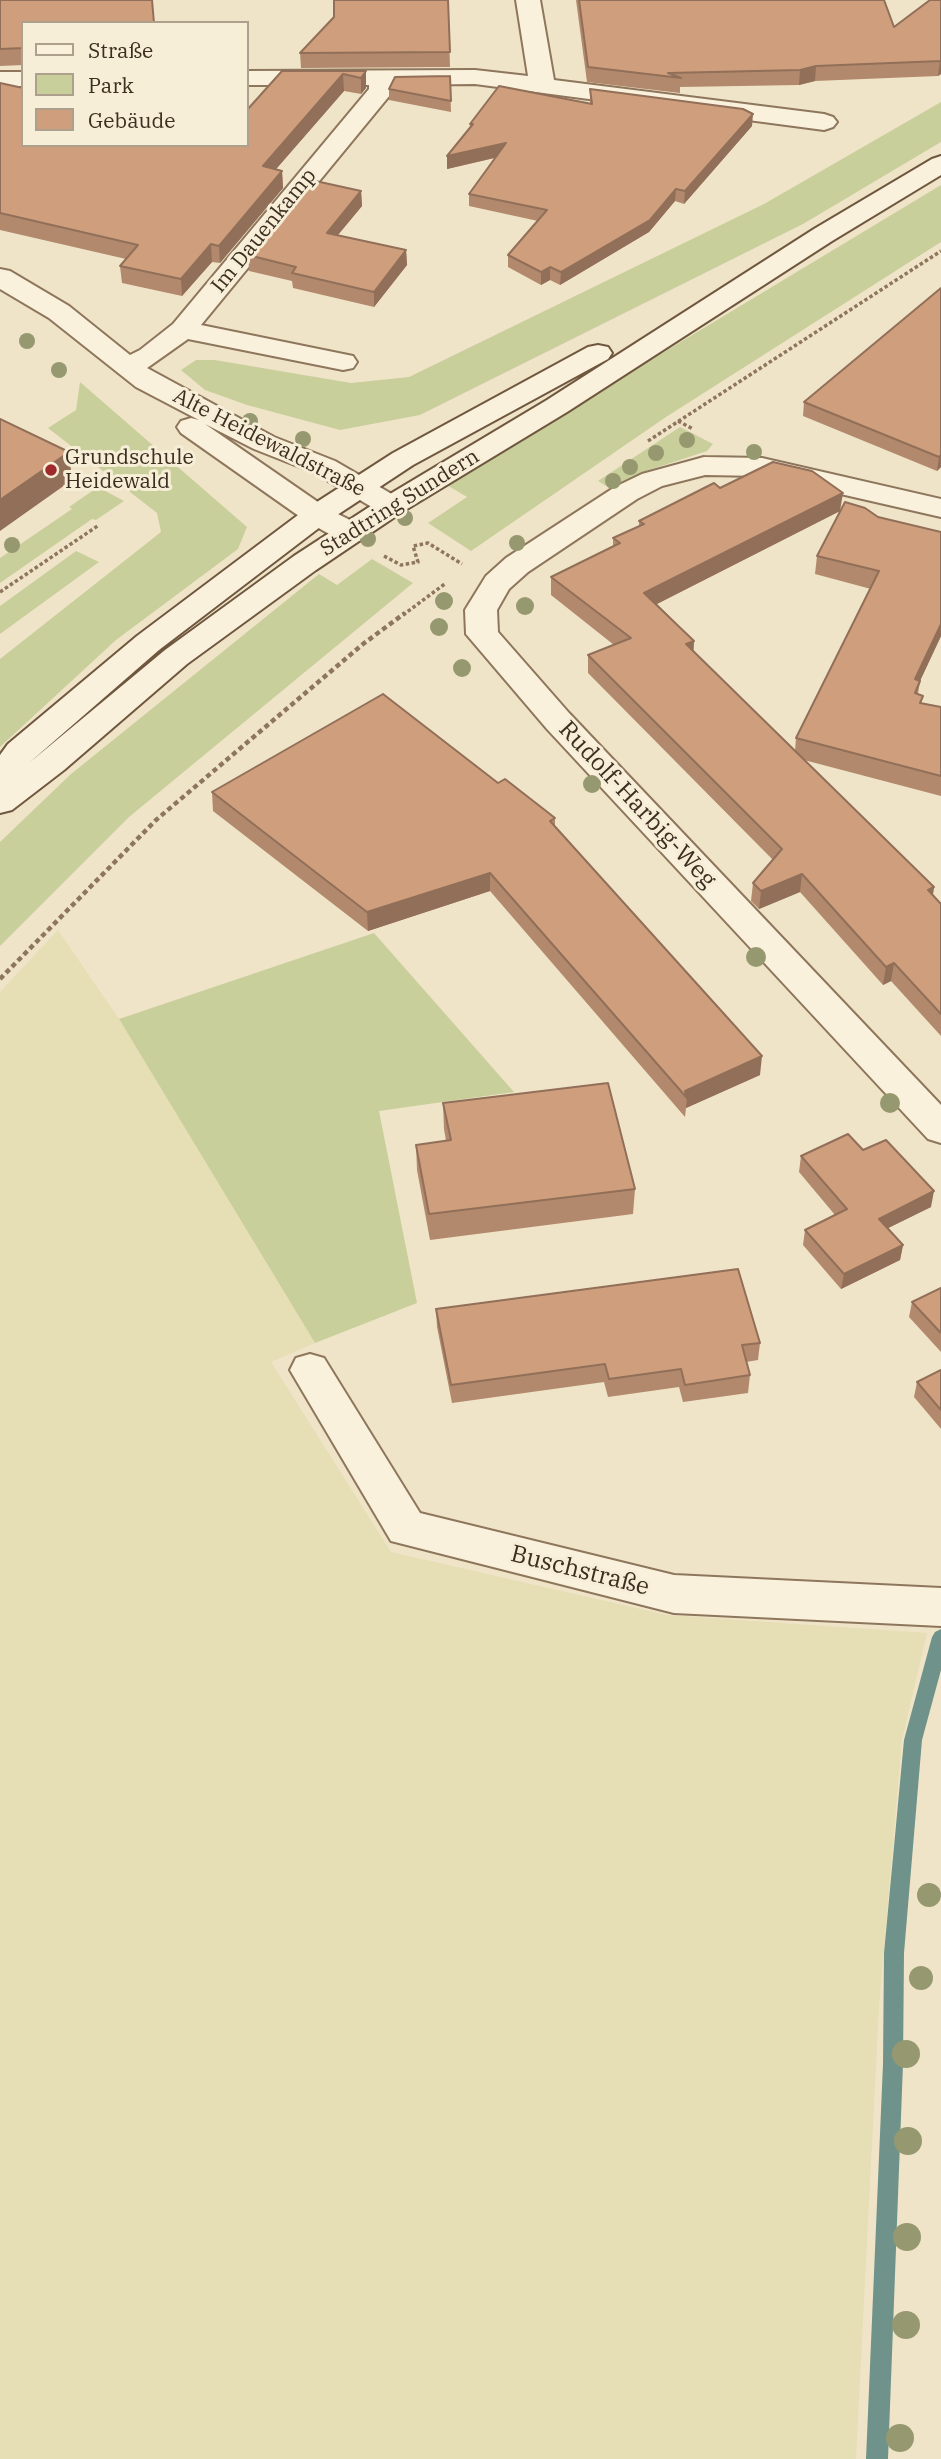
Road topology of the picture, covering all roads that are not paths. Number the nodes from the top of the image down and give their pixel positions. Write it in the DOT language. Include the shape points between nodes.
graph roads {
  1 [pos="528,0"];
  2 [pos="381,77"];
  3 [pos="248,78"];
  4 [pos="0,79"];
  5 [pos="21,79"];
  6 [pos="542,84"];
  7 [pos="824,122"];
  8 [pos="941,164"];
  9 [pos="823,235"];
  10 [pos="0,277"];
  11 [pos="183,330"];
  12 [pos="344,362"];
  13 [pos="137,374"];
  14 [pos="358,487"];
  15 [pos="391,506"];
  16 [pos="941,508"];
  17 [pos="317,515"];
  18 [pos="351,533"];
  19 [pos="0,778"];
  20 [pos="0,802"];
  21 [pos="941,1129"];
  22 [pos="310,1370"];
  23 [pos="941,1607"];
  1 -- 6 [label="street"];
  2 -- 3 [label="street"];
  2 -- 6 [label="street" via="475,77"];
  2 -- 11 [label="street, Im Dauenkamp" via="380,90"];
  4 -- 5 [label="street"];
  6 -- 7 [label="street"];
  8 -- 9 [label="street, Stadtring Sundern"];
  9 -- 14 [label="street, Stadtring Sundern" via="532,387"];
  9 -- 15 [label="street, Stadtring Sundern" via="557,406"];
  10 -- 13 [label="street, Alte Heidewaldstraße" via="59,312"];
  11 -- 12 [label="street"];
  11 -- 13 [label="street, Im Dauenkamp" via="150,356"];
  13 -- 14 [label="street, Alte Heidewaldstraße" via="264,443 325,467"];
  13 -- 17 [label="street, Alte Heidewaldstraße" via="168,410"];
  14 -- 15 [label="street, Alte Heidewaldstraße"];
  14 -- 17 [label="street, Stadtring Sundern"];
  15 -- 18 [label="street, Stadtring Sundern"];
  16 -- 21 [label="street, Rudolf-Harbig-Weg" via="762,467 704,466 652,480 626,493 517,565 497,583 481,610 482,634 558,721"];
  17 -- 18 [label="street, Alte Heidewaldstraße"];
  17 -- 19 [label="street, Stadtring Sundern" via="148,643 20,752"];
  18 -- 20 [label="street, Stadtring Sundern" via="176,657"];
  22 -- 23 [label="street, Buschstraße" via="406,1528 674,1594"];
}
